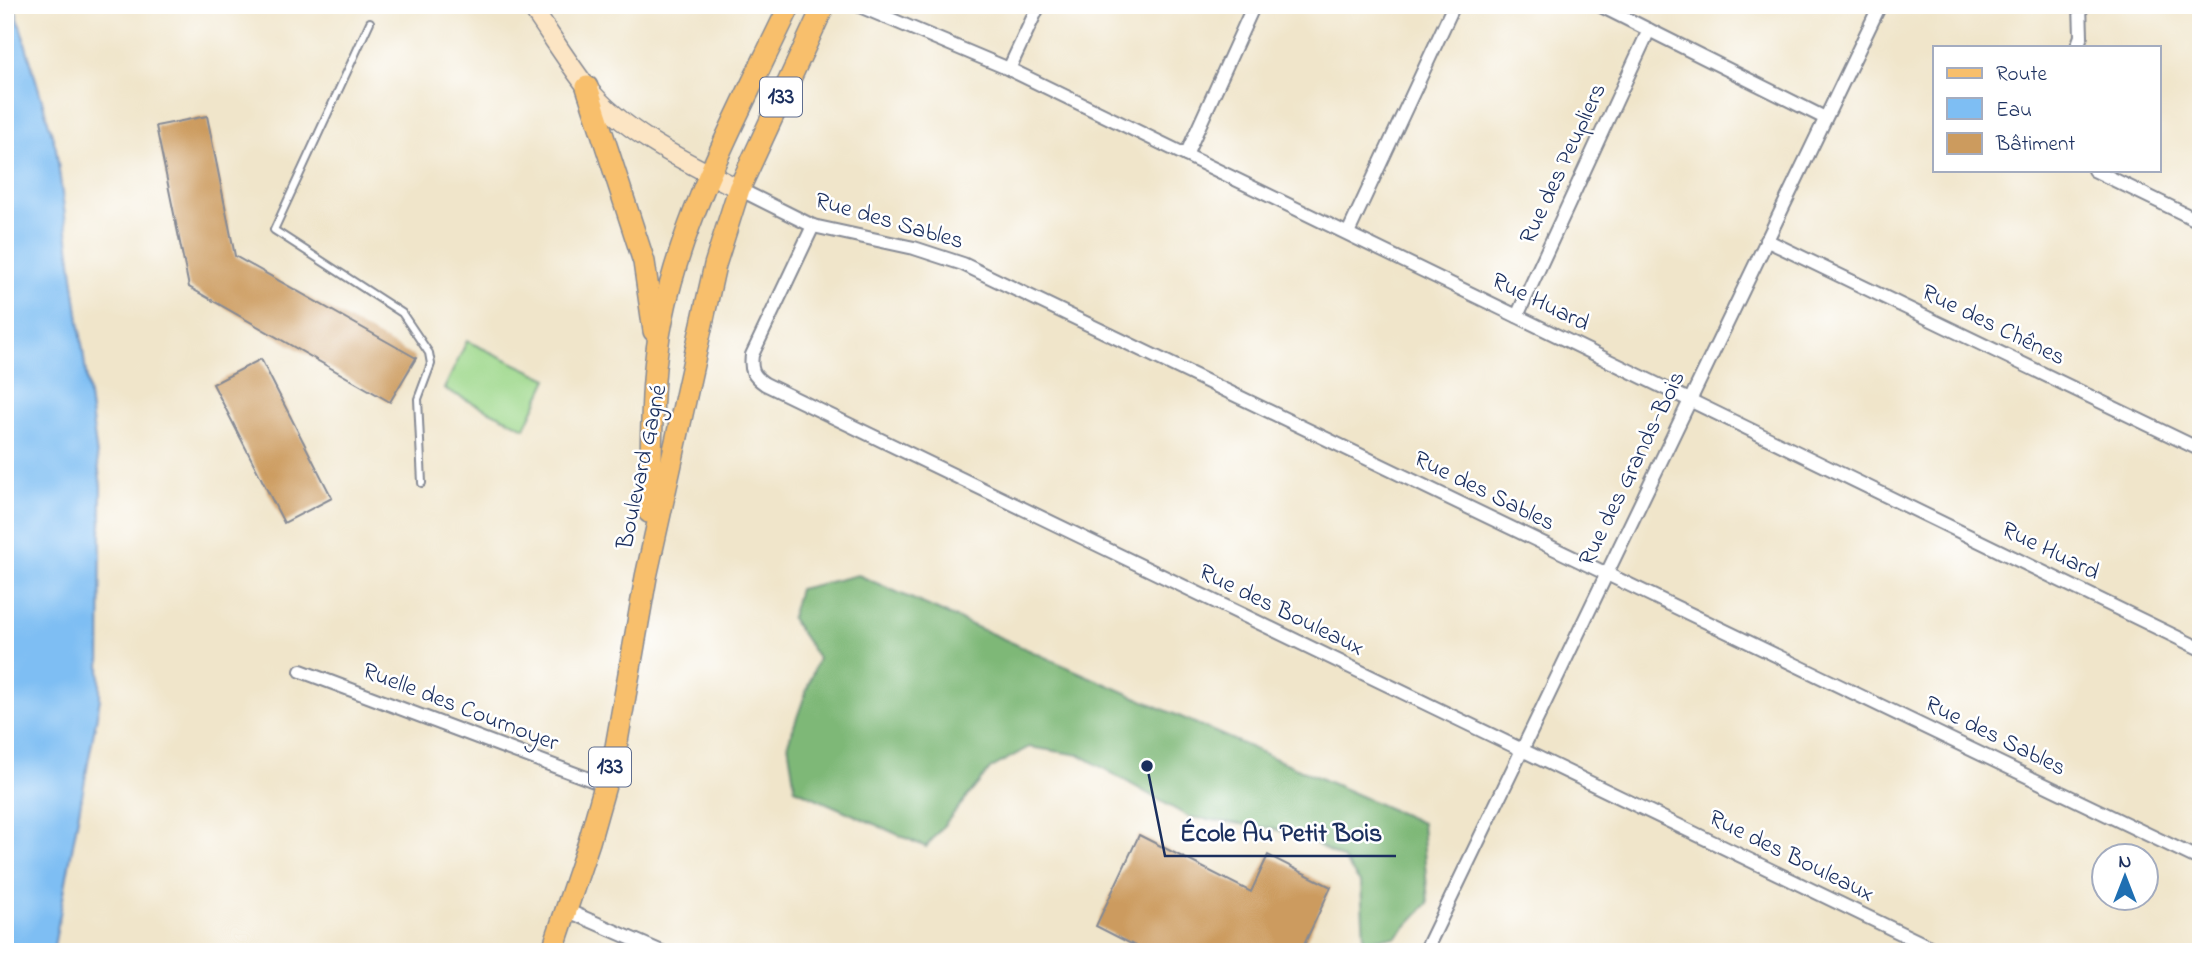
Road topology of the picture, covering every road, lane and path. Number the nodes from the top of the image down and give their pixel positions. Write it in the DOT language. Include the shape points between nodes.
graph roads {
  1 [pos="530,5"];
  2 [pos="790,5"];
  3 [pos="824,5"];
  4 [pos="857,5"];
  5 [pos="1039,5"];
  6 [pos="1254,5"];
  7 [pos="1454,5"];
  8 [pos="1599,5"];
  9 [pos="1880,5"];
  10 [pos="2080,5"];
  11 [pos="370,22"];
  12 [pos="1649,30"];
  13 [pos="2077,46"];
  14 [pos="1009,69"];
  15 [pos="587,87"];
  16 [pos="1825,118"];
  17 [pos="1186,155"];
  18 [pos="2098,172"];
  19 [pos="711,175"];
  20 [pos="739,189"];
  21 [pos="2201,222"];
  22 [pos="813,226"];
  23 [pos="1348,233"];
  24 [pos="1766,240"];
  25 [pos="1517,316"];
  26 [pos="657,357"];
  27 [pos="1690,399"];
  28 [pos="2201,450"];
  29 [pos="422,483"];
  30 [pos="1606,574"];
  31 [pos="646,577"];
  32 [pos="2201,649"];
  33 [pos="301,671"];
  34 [pos="1522,751"];
  35 [pos="605,785"];
  36 [pos="2201,860"];
  37 [pos="566,910"];
  38 [pos="552,952"];
  39 [pos="663,952"];
  40 [pos="1425,952"];
  41 [pos="1940,952"];
  1 -- 15 [label="street"];
  2 -- 19 [label="main road, Boulevard Gagné / 133"];
  3 -- 20 [label="main road, Boulevard Gagné / 133"];
  4 -- 14 [label="street, Rue Huard"];
  5 -- 14 [label="street"];
  6 -- 17 [label="street"];
  7 -- 23 [label="street"];
  8 -- 12 [label="street"];
  9 -- 16 [label="street, Rue des Grands-Bois"];
  10 -- 13 [label="street"];
  11 -- 29 [label="lane" via="274,230 401,313 429,353 431,364 418,399"];
  12 -- 16 [label="street"];
  12 -- 25 [label="street, Rue des Peupliers"];
  14 -- 17 [label="street, Rue Huard"];
  15 -- 19 [label="street" via="633,128"];
  15 -- 26 [label="main road" via="644,262"];
  16 -- 24 [label="street, Rue des Grands-Bois"];
  17 -- 23 [label="street, Rue Huard"];
  18 -- 21 [label="street"];
  19 -- 20 [label="street"];
  19 -- 26 [label="main road, Boulevard Gagné / 133" via="679,252"];
  20 -- 22 [label="street, Rue des Sables"];
  20 -- 31 [label="main road, Boulevard Gagné / 133" via="715,265"];
  22 -- 30 [label="street, Rue des Sables" via="963,264"];
  22 -- 34 [label="street, Rue des Bouleaux" via="752,355 750,368 755,378"];
  23 -- 25 [label="street, Rue Huard"];
  24 -- 27 [label="street, Rue des Grands-Bois"];
  24 -- 28 [label="street, Rue des Chênes"];
  25 -- 27 [label="street, Rue Huard"];
  26 -- 31 [label="main road, Boulevard Gagné / 133"];
  27 -- 30 [label="street, Rue des Grands-Bois"];
  27 -- 32 [label="street, Rue Huard"];
  30 -- 34 [label="street, Rue des Grands-Bois"];
  30 -- 36 [label="street, Rue des Sables"];
  31 -- 35 [label="main road, 133"];
  33 -- 35 [label="street, Ruelle des Cournoyer"];
  34 -- 40 [label="street, Rue des Grands-Bois"];
  34 -- 41 [label="street, Rue des Bouleaux"];
  35 -- 37 [label="main road, 133"];
  37 -- 38 [label="main road, 133"];
  37 -- 39 [label="street"];
}
